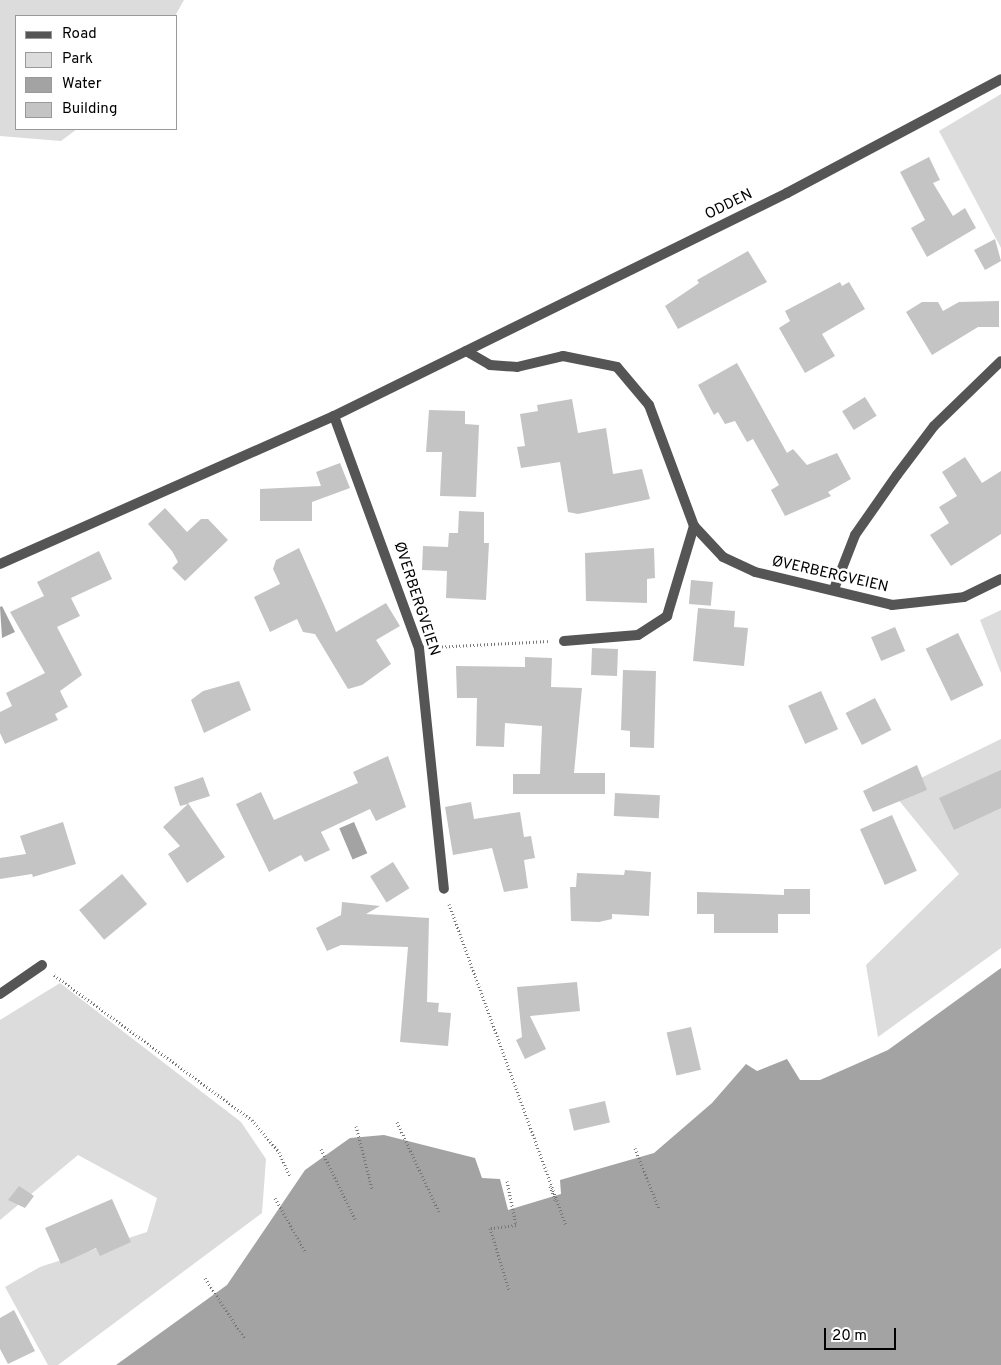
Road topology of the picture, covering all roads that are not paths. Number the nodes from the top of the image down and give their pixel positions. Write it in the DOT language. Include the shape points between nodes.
graph roads {
  1 [pos="1001,79"];
  2 [pos="466,351"];
  3 [pos="1001,361"];
  4 [pos="334,416"];
  5 [pos="694,526"];
  6 [pos="0,564"];
  7 [pos="1001,579"];
  8 [pos="834,589"];
  9 [pos="564,641"];
  10 [pos="444,889"];
  11 [pos="42,965"];
  12 [pos="0,994"];
  1 -- 2 [label="street, ODDEN" via="788,193"];
  2 -- 4 [label="street"];
  2 -- 5 [label="street, ØVERBERGVEIEN" via="490,365 517,368 564,356 618,367 649,405"];
  3 -- 8 [label="street" via="934,426 897,474 856,535"];
  4 -- 6 [label="street"];
  4 -- 10 [label="street, ØVERBERGVEIEN" via="419,648"];
  5 -- 8 [label="street, ØVERBERGVEIEN" via="724,556 755,572"];
  5 -- 9 [label="street" via="667,616 638,635"];
  7 -- 8 [label="street, ØVERBERGVEIEN" via="964,597 892,605"];
  11 -- 12 [label="street"];
}
